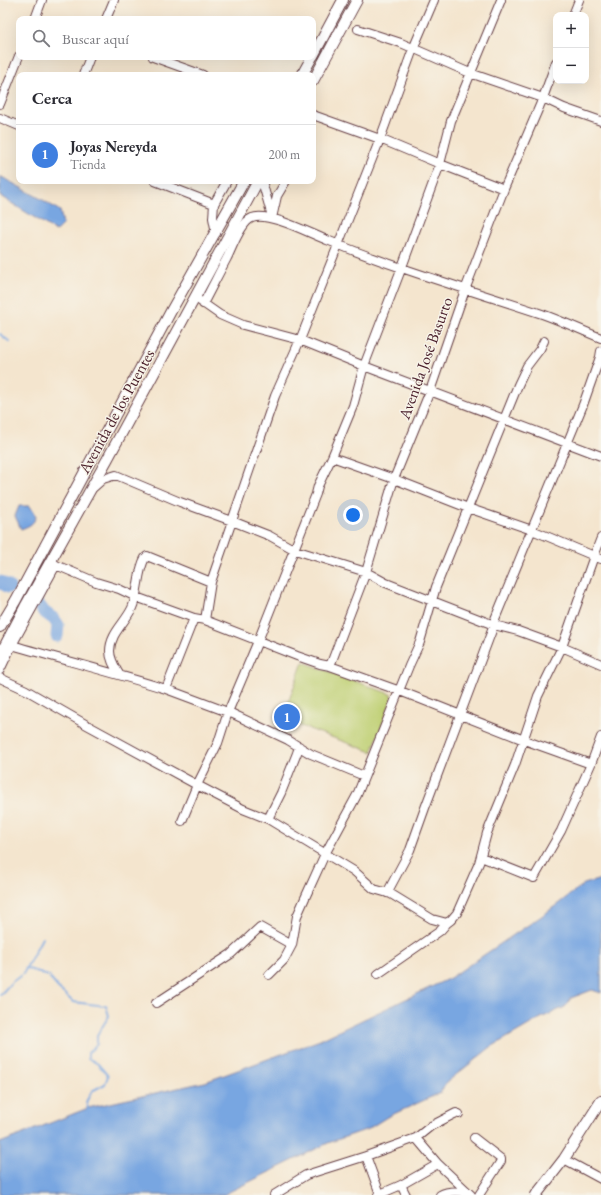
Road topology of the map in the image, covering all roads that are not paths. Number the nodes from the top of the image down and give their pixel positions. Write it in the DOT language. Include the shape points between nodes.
graph roads {
  1 [pos="42,0"];
  2 [pos="114,0"];
  3 [pos="343,0"];
  4 [pos="357,0"];
  5 [pos="434,0"];
  6 [pos="501,0"];
  7 [pos="576,1"];
  8 [pos="574,12"];
  9 [pos="36,16"];
  10 [pos="107,16"];
  11 [pos="358,29"];
  12 [pos="413,49"];
  13 [pos="316,50"];
  14 [pos="17,60"];
  15 [pos="89,60"];
  16 [pos="162,60"];
  17 [pos="311,60"];
  18 [pos="553,70"];
  19 [pos="84,72"];
  20 [pos="195,72"];
  21 [pos="304,72"];
  22 [pos="470,73"];
  23 [pos="316,75"];
  24 [pos="543,98"];
  25 [pos="0,104"];
  26 [pos="316,116"];
  27 [pos="0,118"];
  28 [pos="601,121"];
  29 [pos="16,125"];
  30 [pos="380,139"];
  31 [pos="440,164"];
  32 [pos="163,184"];
  33 [pos="225,184"];
  34 [pos="242,184"];
  35 [pos="257,184"];
  36 [pos="263,184"];
  37 [pos="284,184"];
  38 [pos="504,188"];
  39 [pos="214,204"];
  40 [pos="272,218"];
  41 [pos="216,233"];
  42 [pos="230,240"];
  43 [pos="338,245"];
  44 [pos="402,267"];
  45 [pos="465,290"];
  46 [pos="199,300"];
  47 [pos="600,339"];
  48 [pos="300,340"];
  49 [pos="544,341"];
  50 [pos="601,352"];
  51 [pos="364,366"];
  52 [pos="430,390"];
  53 [pos="505,419"];
  54 [pos="568,443"];
  55 [pos="601,456"];
  56 [pos="332,457"];
  57 [pos="394,479"];
  58 [pos="88,493"];
  59 [pos="468,508"];
  60 [pos="232,520"];
  61 [pos="532,530"];
  62 [pos="601,538"];
  63 [pos="295,550"];
  64 [pos="598,557"];
  65 [pos="54,563"];
  66 [pos="366,572"];
  67 [pos="211,582"];
  68 [pos="136,597"];
  69 [pos="432,600"];
  70 [pos="194,618"];
  71 [pos="205,620"];
  72 [pos="494,625"];
  73 [pos="0,627"];
  74 [pos="258,641"];
  75 [pos="12,645"];
  76 [pos="562,647"];
  77 [pos="0,655"];
  78 [pos="601,664"];
  79 [pos="330,666"];
  80 [pos="0,670"];
  81 [pos="119,674"];
  82 [pos="0,678"];
  83 [pos="166,689"];
  84 [pos="400,691"];
  85 [pos="228,712"];
  86 [pos="460,714"];
  87 [pos="601,737"];
  88 [pos="524,740"];
  89 [pos="299,746"];
  90 [pos="591,764"];
  91 [pos="364,776"];
  92 [pos="197,785"];
  93 [pos="268,819"];
  94 [pos="182,821"];
  95 [pos="325,854"];
  96 [pos="481,857"];
  97 [pos="387,893"];
  98 [pos="447,923"];
  99 [pos="292,945"];
  100 [pos="378,974"];
  101 [pos="269,975"];
  102 [pos="156,1003"];
  103 [pos="601,1101"];
  104 [pos="459,1114"];
  105 [pos="416,1138"];
  106 [pos="474,1138"];
  107 [pos="366,1156"];
  108 [pos="564,1159"];
  109 [pos="438,1164"];
  110 [pos="601,1179"];
  111 [pos="401,1185"];
  112 [pos="469,1194"];
  113 [pos="274,1195"];
  114 [pos="379,1195"];
  115 [pos="406,1195"];
  116 [pos="440,1195"];
  117 [pos="479,1195"];
  118 [pos="536,1195"];
  1 -- 9 [label="street"];
  2 -- 10 [label="street"];
  3 -- 13 [label="main road"];
  4 -- 23 [label="main road"];
  5 -- 12 [label="street"];
  6 -- 22 [label="street"];
  7 -- 8 [label="street"];
  11 -- 12 [label="street"];
  12 -- 22 [label="street"];
  12 -- 30 [label="street"];
  14 -- 25 [label="street"];
  15 -- 19 [label="street"];
  16 -- 20 [label="street"];
  17 -- 21 [label="main road"];
  18 -- 24 [label="street, Avenida José Basurto"];
  22 -- 24 [label="street"];
  22 -- 31 [label="street" via="449,126"];
  24 -- 28 [label="street"];
  24 -- 38 [label="street, Avenida José Basurto"];
  26 -- 30 [label="street"];
  27 -- 29 [label="street"];
  30 -- 31 [label="street"];
  30 -- 43 [label="street"];
  31 -- 38 [label="street"];
  31 -- 44 [label="street"];
  32 -- 39 [label="street"];
  33 -- 39 [label="street"];
  34 -- 41 [label="main road, Avenida de los Puentes"];
  35 -- 42 [label="main road, Avenida de los Puentes"];
  36 -- 40 [label="street"];
  37 -- 40 [label="street" via="277,196"];
  38 -- 45 [label="street, Avenida José Basurto"];
  39 -- 41 [label="street"];
  40 -- 42 [label="street" via="251,218"];
  40 -- 43 [label="street"];
  41 -- 73 [label="main road, Avenida de los Puentes"];
  42 -- 46 [label="main road, Avenida de los Puentes"];
  43 -- 44 [label="street"];
  43 -- 48 [label="street"];
  44 -- 45 [label="street"];
  44 -- 51 [label="street"];
  45 -- 47 [label="street" via="544,315"];
  45 -- 52 [label="street, Avenida José Basurto"];
  46 -- 48 [label="street" via="220,315 243,325"];
  46 -- 58 [label="main road, Avenida de los Puentes"];
  48 -- 51 [label="street"];
  48 -- 60 [label="street" via="275,396"];
  49 -- 53 [label="street" via="527,366"];
  50 -- 54 [label="street"];
  51 -- 52 [label="street"];
  51 -- 56 [label="street" via="353,406"];
  52 -- 53 [label="street"];
  52 -- 57 [label="street, Avenida José Basurto"];
  53 -- 54 [label="street"];
  53 -- 59 [label="street"];
  54 -- 55 [label="street"];
  54 -- 61 [label="street"];
  56 -- 57 [label="street"];
  56 -- 63 [label="street" via="318,486"];
  57 -- 59 [label="street"];
  57 -- 66 [label="street, Avenida José Basurto"];
  58 -- 60 [label="street" via="103,479 116,475 180,502"];
  58 -- 65 [label="main road, Avenida de los Puentes"];
  59 -- 61 [label="street"];
  59 -- 69 [label="street"];
  60 -- 63 [label="street"];
  60 -- 67 [label="street"];
  61 -- 64 [label="street"];
  61 -- 72 [label="street"];
  62 -- 64 [label="street"];
  63 -- 66 [label="street"];
  63 -- 74 [label="street"];
  64 -- 76 [label="street"];
  65 -- 68 [label="street"];
  65 -- 75 [label="street"];
  65 -- 77 [label="main road, Avenida de los Puentes" via="25,607"];
  66 -- 69 [label="street" via="386,583"];
  66 -- 79 [label="street, Avenida José Basurto"];
  67 -- 68 [label="street" via="147,556 143,560"];
  67 -- 71 [label="street"];
  68 -- 70 [label="street"];
  68 -- 81 [label="street" via="133,607 111,644 110,652"];
  69 -- 72 [label="street"];
  69 -- 84 [label="street" via="420,642"];
  70 -- 71 [label="street"];
  70 -- 83 [label="street"];
  71 -- 74 [label="street"];
  72 -- 76 [label="street"];
  72 -- 86 [label="street"];
  74 -- 79 [label="street"];
  74 -- 85 [label="street"];
  75 -- 80 [label="street"];
  75 -- 81 [label="street"];
  76 -- 78 [label="street"];
  76 -- 88 [label="street" via="538,696"];
  79 -- 84 [label="street"];
  81 -- 83 [label="street"];
  82 -- 92 [label="street"];
  83 -- 85 [label="street"];
  84 -- 86 [label="street"];
  84 -- 91 [label="street"];
  85 -- 89 [label="street"];
  85 -- 92 [label="street" via="218,743"];
  86 -- 88 [label="street"];
  86 -- 97 [label="street" via="410,850"];
  87 -- 90 [label="street"];
  88 -- 90 [label="street"];
  88 -- 96 [label="street" via="487,833"];
  89 -- 91 [label="street" via="311,754"];
  89 -- 93 [label="street"];
  90 -- 96 [label="street" via="561,831 534,878"];
  91 -- 95 [label="street" via="357,796"];
  92 -- 93 [label="street"];
  92 -- 94 [label="street"];
  93 -- 95 [label="street"];
  95 -- 97 [label="street" via="354,871 374,889"];
  95 -- 99 [label="street" via="297,916"];
  96 -- 98 [label="street" via="457,913"];
  97 -- 98 [label="street" via="432,919"];
  98 -- 100 [label="street" via="440,931"];
  99 -- 101 [label="street" via="284,960"];
  99 -- 102 [label="street" via="260,927 231,954"];
  103 -- 108 [label="main road"];
  104 -- 105 [label="street" via="456,1113 431,1126"];
  105 -- 107 [label="street"];
  105 -- 109 [label="street"];
  106 -- 117 [label="street" via="502,1159"];
  107 -- 113 [label="street" via="306,1175"];
  107 -- 114 [label="street"];
  108 -- 110 [label="street"];
  108 -- 118 [label="main road"];
  109 -- 111 [label="street"];
  109 -- 112 [label="street"];
  111 -- 114 [label="street"];
  111 -- 115 [label="street"];
  112 -- 116 [label="street" via="458,1191"];
}
